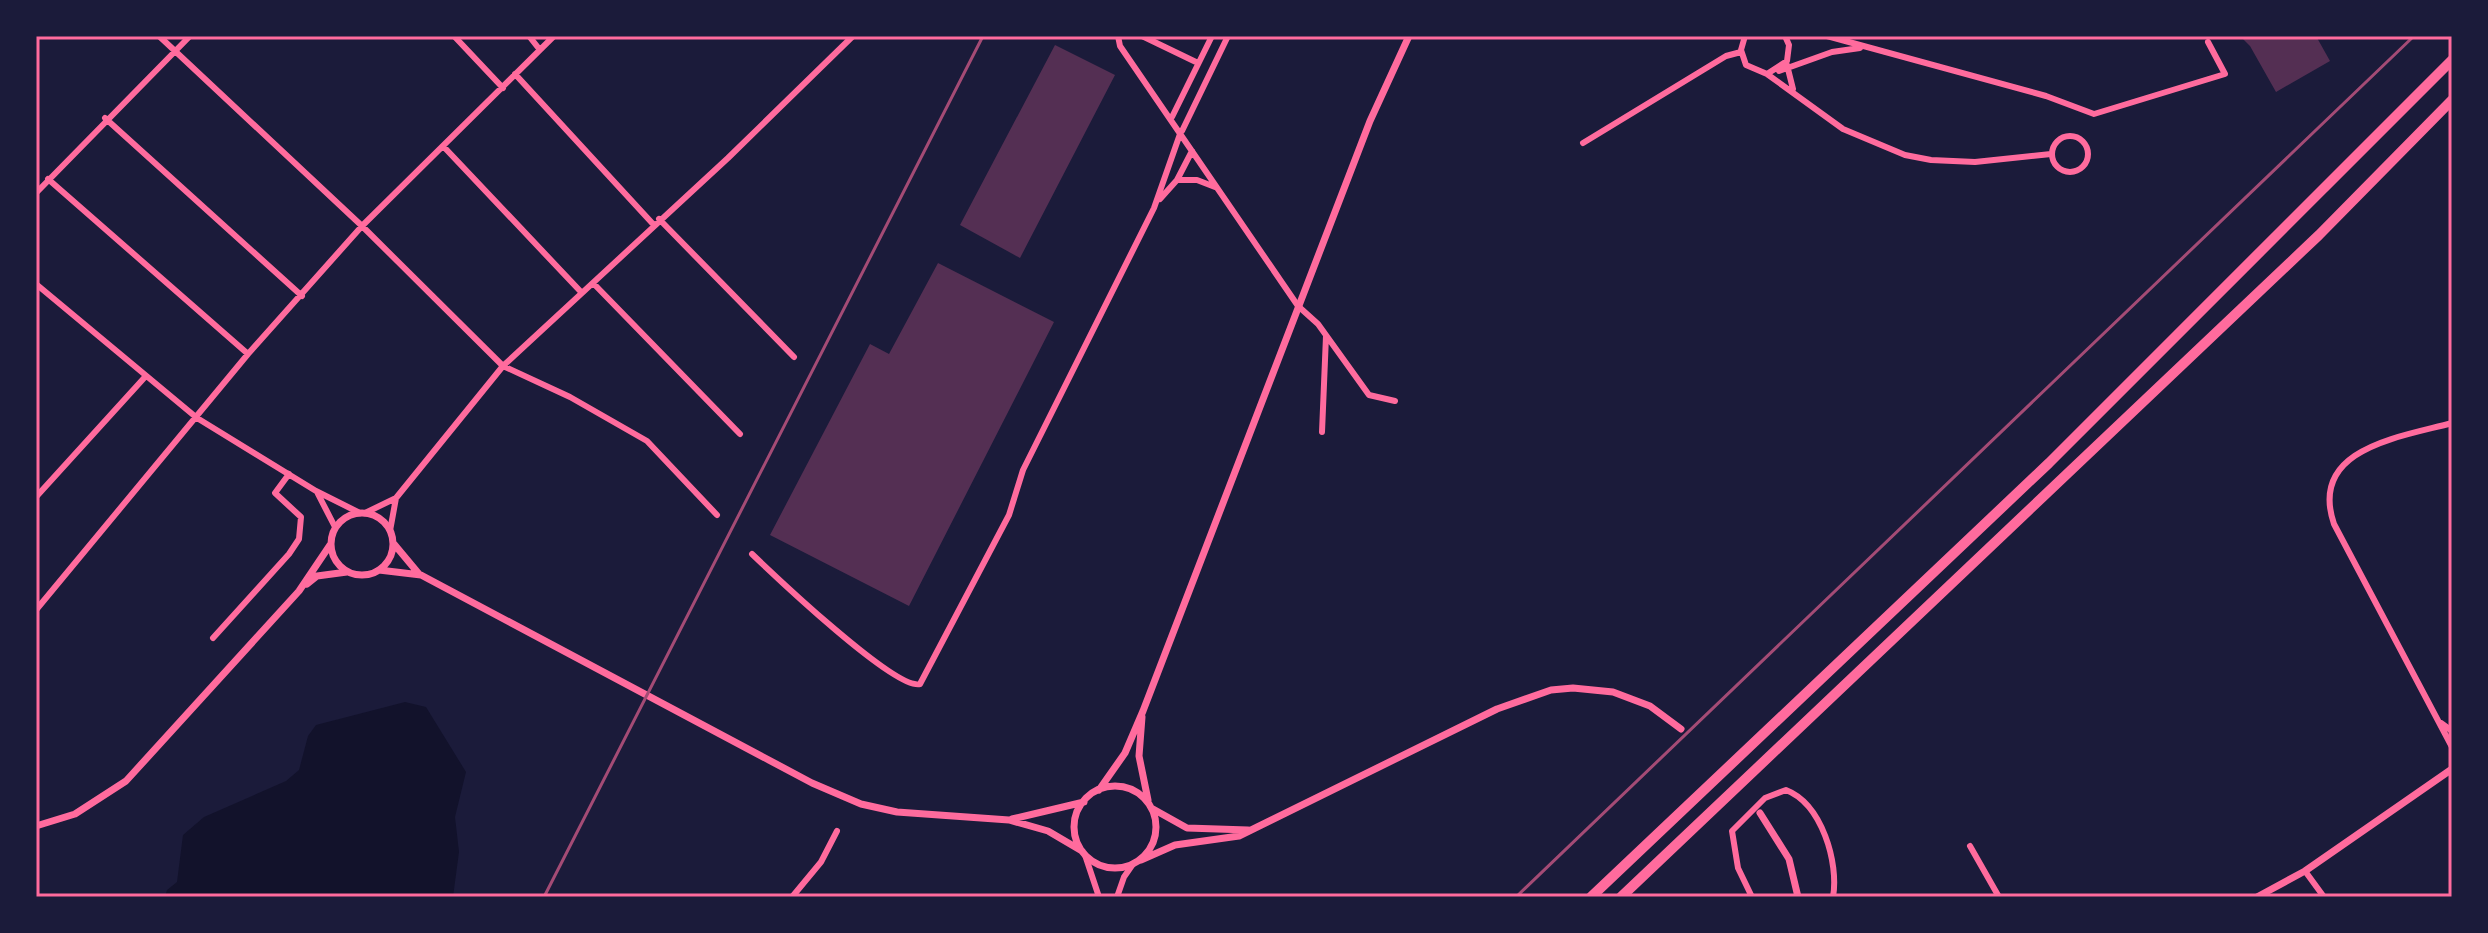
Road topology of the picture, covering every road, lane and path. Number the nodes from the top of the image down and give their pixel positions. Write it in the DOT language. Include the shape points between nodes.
graph roads {
  1 [pos="159,36"];
  2 [pos="190,36"];
  3 [pos="454,36"];
  4 [pos="529,36"];
  5 [pos="554,36"];
  6 [pos="1118,36"];
  7 [pos="1142,36"];
  8 [pos="1212,36"];
  9 [pos="1228,36"];
  10 [pos="1409,36"];
  11 [pos="1785,36"];
  12 [pos="1827,36"];
  13 [pos="851,38"];
  14 [pos="1743,38"];
  15 [pos="2208,42"];
  16 [pos="1872,48"];
  17 [pos="174,50"];
  18 [pos="540,50"];
  19 [pos="1741,52"];
  20 [pos="2452,60"];
  21 [pos="1801,64"];
  22 [pos="1197,65"];
  23 [pos="1787,65"];
  24 [pos="1210,73"];
  25 [pos="1771,73"];
  26 [pos="515,74"];
  27 [pos="503,88"];
  28 [pos="1793,88"];
  29 [pos="2452,100"];
  30 [pos="1172,117"];
  31 [pos="105,118"];
  32 [pos="1181,133"];
  33 [pos="1583,143"];
  34 [pos="443,146"];
  35 [pos="1192,151"];
  36 [pos="2051,154"];
  37 [pos="48,179"];
  38 [pos="1177,180"];
  39 [pos="1216,187"];
  40 [pos="36,193"];
  41 [pos="1154,208"];
  42 [pos="656,222"];
  43 [pos="362,226"];
  44 [pos="593,283"];
  45 [pos="36,284"];
  46 [pos="582,293"];
  47 [pos="302,296"];
  48 [pos="1298,306"];
  49 [pos="1326,336"];
  50 [pos="248,354"];
  51 [pos="794,357"];
  52 [pos="503,366"];
  53 [pos="145,377"];
  54 [pos="1395,401"];
  55 [pos="197,418"];
  56 [pos="2452,423"];
  57 [pos="1322,432"];
  58 [pos="740,434"];
  59 [pos="289,474"];
  60 [pos="316,491"];
  61 [pos="36,497"];
  62 [pos="396,498"];
  63 [pos="363,513"];
  64 [pos="717,515"];
  65 [pos="335,527"];
  66 [pos="390,531"];
  67 [pos="393,542"];
  68 [pos="330,545"];
  69 [pos="752,554"];
  70 [pos="379,570"];
  71 [pos="347,572"];
  72 [pos="421,575"];
  73 [pos="299,591"];
  74 [pos="36,610"];
  75 [pos="213,638"];
  76 [pos="1143,711"];
  77 [pos="2438,721"];
  78 [pos="1681,729"];
  79 [pos="2452,731"];
  80 [pos="2452,747"];
  81 [pos="2452,769"];
  82 [pos="1099,790"];
  83 [pos="1084,802"];
  84 [pos="1151,806"];
  85 [pos="1760,813"];
  86 [pos="1009,820"];
  87 [pos="36,826"];
  88 [pos="837,831"];
  89 [pos="1250,831"];
  90 [pos="1970,846"];
  91 [pos="1083,853"];
  92 [pos="1137,862"];
  93 [pos="2305,871"];
  94 [pos="792,897"];
  95 [pos="1099,897"];
  96 [pos="1117,897"];
  97 [pos="1591,897"];
  98 [pos="1621,897"];
  99 [pos="1752,897"];
  100 [pos="1798,897"];
  101 [pos="1833,897"];
  102 [pos="1999,897"];
  103 [pos="2257,897"];
  104 [pos="2324,897"];
  1 -- 17 [label="street"];
  2 -- 17 [label="street"];
  3 -- 27 [label="street"];
  4 -- 18 [label="street"];
  5 -- 18 [label="street"];
  6 -- 30 [label="street"];
  7 -- 22 [label="street"];
  8 -- 22 [label="street"];
  9 -- 24 [label="street"];
  10 -- 48 [label="street" via="1375,107"];
  11 -- 23 [label="street"];
  12 -- 16 [label="street"];
  13 -- 42 [label="street"];
  14 -- 19 [label="street"];
  15 -- 16 [label="street" via="2225,74 2094,114"];
  16 -- 21 [label="street" via="1842,49"];
  17 -- 31 [label="street"];
  17 -- 43 [label="street"];
  18 -- 26 [label="street"];
  19 -- 25 [label="street" via="1752,70"];
  19 -- 33 [label="street" via="1726,56"];
  20 -- 97 [label="highway" via="2049,463"];
  21 -- 23 [label="street"];
  21 -- 28 [label="street" via="1792,74"];
  22 -- 24 [label="street"];
  22 -- 30 [label="street"];
  23 -- 25 [label="street"];
  23 -- 28 [label="street"];
  24 -- 32 [label="street"];
  25 -- 28 [label="street"];
  26 -- 27 [label="street"];
  26 -- 42 [label="street"];
  27 -- 34 [label="street"];
  28 -- 36 [label="street" via="1843,129 1905,155 1975,162"];
  29 -- 98 [label="highway" via="2319,235"];
  30 -- 32 [label="street"];
  31 -- 37 [label="street"];
  31 -- 47 [label="street"];
  32 -- 35 [label="street"];
  32 -- 41 [label="street"];
  34 -- 43 [label="street"];
  34 -- 46 [label="street"];
  35 -- 38 [label="street"];
  35 -- 39 [label="street"];
  36 -- 36 [label="street" via="2066,172 2084,166 2088,155 2081,140 2070,136 2055,143"];
  37 -- 40 [label="street"];
  37 -- 50 [label="street"];
  38 -- 39 [label="street"];
  38 -- 41 [label="street"];
  39 -- 48 [label="street"];
  41 -- 69 [label="street" via="1027,459 1009,515 920,684 905,683 876,663"];
  42 -- 44 [label="street"];
  42 -- 51 [label="street"];
  43 -- 47 [label="street"];
  43 -- 52 [label="street"];
  44 -- 46 [label="street"];
  44 -- 58 [label="street"];
  45 -- 53 [label="street"];
  46 -- 52 [label="street"];
  47 -- 50 [label="street"];
  48 -- 49 [label="street"];
  48 -- 76 [label="street"];
  49 -- 54 [label="street" via="1369,395"];
  49 -- 57 [label="street"];
  50 -- 55 [label="street"];
  52 -- 62 [label="street"];
  52 -- 64 [label="street" via="647,441"];
  53 -- 55 [label="street"];
  53 -- 61 [label="street"];
  55 -- 59 [label="street"];
  55 -- 74 [label="street"];
  56 -- 77 [label="street" via="2356,453 2339,470 2330,503 2334,524"];
  59 -- 60 [label="street"];
  59 -- 75 [label="street" via="275,493 301,517 299,539"];
  60 -- 63 [label="street"];
  60 -- 65 [label="street"];
  62 -- 63 [label="street"];
  62 -- 66 [label="street"];
  63 -- 65 [label="street"];
  63 -- 66 [label="street" via="384,522"];
  65 -- 68 [label="street"];
  66 -- 67 [label="street"];
  67 -- 70 [label="street"];
  67 -- 72 [label="street"];
  68 -- 71 [label="street" via="335,561"];
  68 -- 73 [label="street"];
  70 -- 71 [label="street"];
  70 -- 72 [label="street"];
  71 -- 73 [label="street" via="317,576"];
  72 -- 86 [label="street" via="861,804 897,812"];
  73 -- 87 [label="street" via="126,781 84,810"];
  76 -- 82 [label="street" via="1125,753"];
  76 -- 84 [label="street" via="1139,756"];
  77 -- 79 [label="street"];
  77 -- 80 [label="street"];
  78 -- 89 [label="street" via="1650,706 1613,692 1551,690 1497,709"];
  81 -- 93 [label="street"];
  82 -- 83 [label="street"];
  82 -- 84 [label="street" via="1127,788"];
  83 -- 86 [label="street"];
  83 -- 91 [label="street" via="1074,826"];
  84 -- 89 [label="street" via="1187,828"];
  84 -- 92 [label="street" via="1155,836"];
  85 -- 100 [label="street" via="1786,852"];
  86 -- 91 [label="street" via="1048,831"];
  88 -- 94 [label="street" via="821,862"];
  89 -- 92 [label="street" via="1175,845"];
  90 -- 102 [label="street"];
  91 -- 92 [label="street" via="1107,868"];
  91 -- 95 [label="street"];
  92 -- 96 [label="street"];
  93 -- 103 [label="street"];
  93 -- 104 [label="street"];
  99 -- 101 [label="street" via="1738,868 1732,831 1765,798 1786,790 1808,809 1824,836 1834,866"];
}
